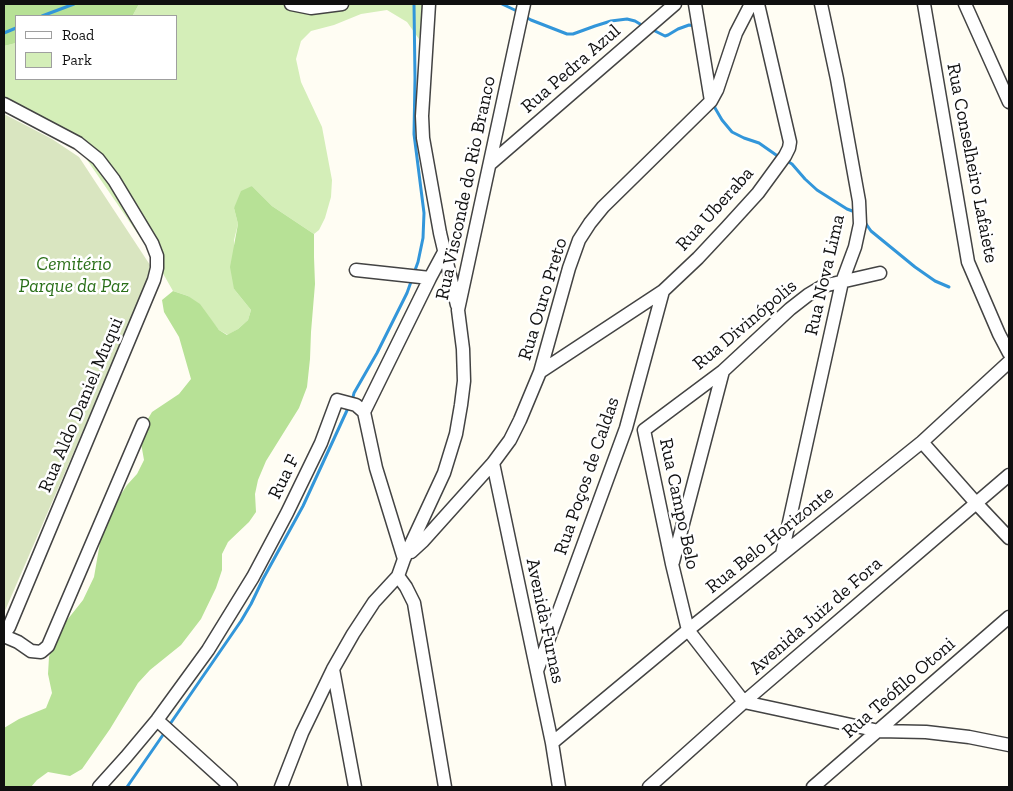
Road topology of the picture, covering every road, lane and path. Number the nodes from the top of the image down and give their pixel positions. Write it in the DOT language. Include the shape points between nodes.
graph roads {
  1 [pos="291,4"];
  2 [pos="342,4"];
  3 [pos="429,4"];
  4 [pos="524,4"];
  5 [pos="675,4"];
  6 [pos="694,4"];
  7 [pos="751,4"];
  8 [pos="758,4"];
  9 [pos="821,4"];
  10 [pos="924,4"];
  11 [pos="965,4"];
  12 [pos="711,101"];
  13 [pos="1009,102"];
  14 [pos="4,104"];
  15 [pos="490,164"];
  16 [pos="444,252"];
  17 [pos="356,270"];
  18 [pos="880,273"];
  19 [pos="430,278"];
  20 [pos="842,282"];
  21 [pos="663,290"];
  22 [pos="458,310"];
  23 [pos="1009,354"];
  24 [pos="1009,362"];
  25 [pos="723,371"];
  26 [pos="540,372"];
  27 [pos="364,412"];
  28 [pos="143,424"];
  29 [pos="626,428"];
  30 [pos="644,430"];
  31 [pos="922,442"];
  32 [pos="493,463"];
  33 [pos="1009,475"];
  34 [pos="976,503"];
  35 [pos="1009,538"];
  36 [pos="782,554"];
  37 [pos="404,559"];
  38 [pos="672,564"];
  39 [pos="398,576"];
  40 [pos="1009,617"];
  41 [pos="688,630"];
  42 [pos="4,635"];
  43 [pos="333,669"];
  44 [pos="537,671"];
  45 [pos="744,702"];
  46 [pos="156,720"];
  47 [pos="879,731"];
  48 [pos="552,743"];
  49 [pos="1009,745"];
  50 [pos="99,787"];
  51 [pos="230,787"];
  52 [pos="281,787"];
  53 [pos="355,787"];
  54 [pos="445,787"];
  55 [pos="559,787"];
  56 [pos="649,787"];
  57 [pos="813,787"];
  1 -- 2 [label="street" via="311,8"];
  3 -- 16 [label="street" via="423,138"];
  4 -- 15 [label="street, Rua Visconde do Rio Branco"];
  5 -- 15 [label="street, Rua Pedra Azul"];
  6 -- 12 [label="street"];
  7 -- 12 [label="street, Rua Ouro Preto" via="736,33"];
  8 -- 21 [label="street, Rua Uberaba" via="789,148 758,193 704,252"];
  9 -- 20 [label="street, Rua Nova Lima" via="859,201 860,224"];
  10 -- 23 [label="street, Rua Conselheiro Lafaiete" via="968,262"];
  11 -- 13 [label="street"];
  12 -- 26 [label="street, Rua Ouro Preto" via="603,207 579,240"];
  14 -- 42 [label="street, Rua Aldo Daniel Muqui" via="78,144 98,159 152,243 157,268"];
  15 -- 22 [label="street, Rua Visconde do Rio Branco"];
  16 -- 19 [label="street"];
  16 -- 22 [label="street"];
  17 -- 19 [label="street"];
  18 -- 20 [label="street, Rua Divinópolis"];
  19 -- 27 [label="street"];
  20 -- 25 [label="street, Rua Divinópolis" via="823,286 808,295"];
  20 -- 36 [label="street, Rua Nova Lima"];
  21 -- 26 [label="street, Rua Uberaba"];
  21 -- 29 [label="street, Rua Poços de Caldas"];
  22 -- 37 [label="street, Rua Visconde do Rio Branco" via="464,381 456,434 444,473"];
  24 -- 31 [label="street, Rua Belo Horizonte"];
  25 -- 30 [label="street, Rua Divinópolis"];
  25 -- 38 [label="street"];
  26 -- 32 [label="street, Rua Ouro Preto" via="510,440"];
  27 -- 37 [label="street" via="376,468"];
  27 -- 46 [label="street, Rua F" via="356,405 337,400 288,513 253,577 208,650"];
  28 -- 42 [label="street" via="48,646 41,652 31,651"];
  29 -- 30 [label="street, Rua Campo Belo"];
  29 -- 44 [label="street, Rua Poços de Caldas"];
  30 -- 38 [label="street, Rua Campo Belo"];
  31 -- 34 [label="street"];
  31 -- 36 [label="street, Rua Belo Horizonte"];
  32 -- 37 [label="street, Rua Ouro Preto"];
  32 -- 44 [label="street, Avenida Furnas"];
  33 -- 34 [label="street, Avenida Juiz de Fora"];
  34 -- 35 [label="street"];
  34 -- 45 [label="street, Avenida Juiz de Fora"];
  36 -- 41 [label="street, Rua Belo Horizonte"];
  37 -- 39 [label="street, Rua Visconde do Rio Branco"];
  38 -- 41 [label="street, Rua Campo Belo"];
  39 -- 43 [label="street, Rua Visconde do Rio Branco" via="374,602"];
  39 -- 54 [label="street" via="414,603"];
  40 -- 47 [label="street, Rua Teófilo Otoni"];
  41 -- 45 [label="street, Rua Campo Belo"];
  41 -- 48 [label="street, Rua Belo Horizonte"];
  43 -- 52 [label="street, Rua Visconde do Rio Branco" via="302,733"];
  43 -- 53 [label="street"];
  44 -- 48 [label="street, Avenida Furnas"];
  45 -- 47 [label="street"];
  45 -- 56 [label="street, Avenida Juiz de Fora"];
  46 -- 50 [label="street"];
  46 -- 51 [label="street"];
  47 -- 49 [label="street" via="926,732"];
  47 -- 57 [label="street, Rua Teófilo Otoni"];
  48 -- 55 [label="street, Avenida Furnas"];
}
